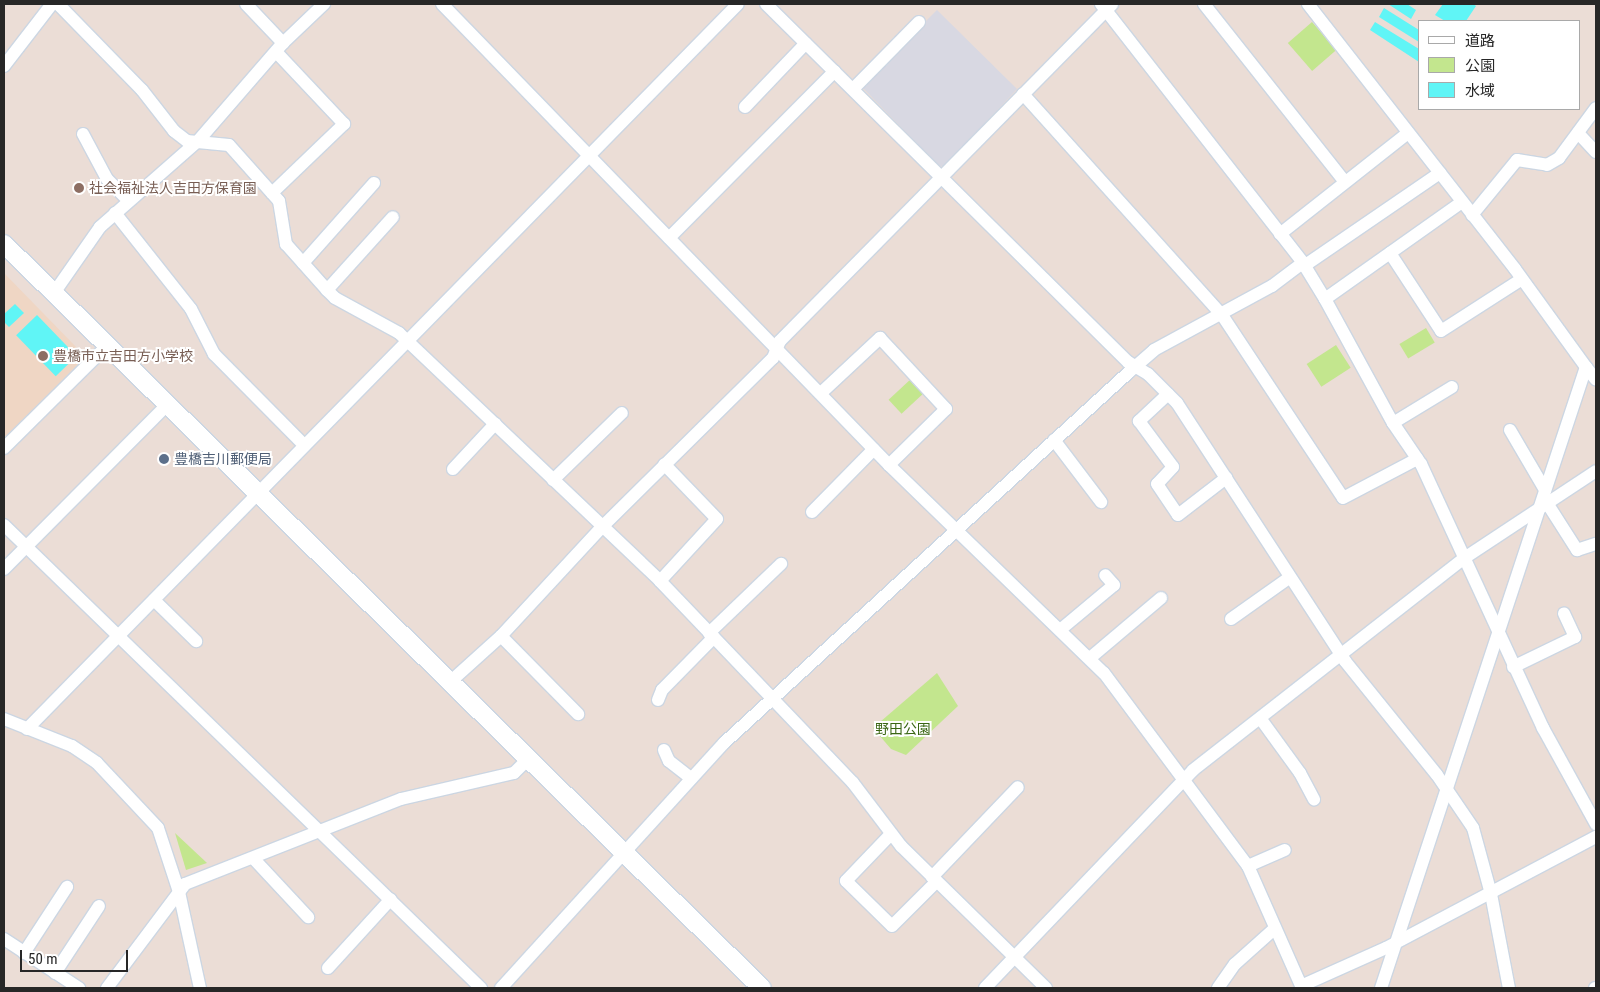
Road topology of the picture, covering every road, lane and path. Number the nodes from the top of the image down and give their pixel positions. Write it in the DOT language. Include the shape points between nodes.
graph roads {
  1 [pos="52,4"];
  2 [pos="58,4"];
  3 [pos="246,4"];
  4 [pos="324,4"];
  5 [pos="442,4"];
  6 [pos="738,4"];
  7 [pos="766,4"];
  8 [pos="1204,4"];
  9 [pos="1308,4"];
  10 [pos="1106,6"];
  11 [pos="919,22"];
  12 [pos="806,43"];
  13 [pos="280,48"];
  14 [pos="4,66"];
  15 [pos="835,71"];
  16 [pos="853,89"];
  17 [pos="1023,94"];
  18 [pos="745,106"];
  19 [pos="1596,108"];
  20 [pos="1408,133"];
  21 [pos="83,134"];
  22 [pos="1578,134"];
  23 [pos="198,141"];
  24 [pos="1596,152"];
  25 [pos="589,156"];
  26 [pos="1440,173"];
  27 [pos="943,178"];
  28 [pos="1345,182"];
  29 [pos="374,183"];
  30 [pos="272,193"];
  31 [pos="129,201"];
  32 [pos="1462,202"];
  33 [pos="115,213"];
  34 [pos="1472,215"];
  35 [pos="393,217"];
  36 [pos="1280,234"];
  37 [pos="669,238"];
  38 [pos="4,244"];
  39 [pos="1390,253"];
  40 [pos="303,263"];
  41 [pos="1304,264"];
  42 [pos="1522,279"];
  43 [pos="327,290"];
  44 [pos="54,293"];
  45 [pos="1324,299"];
  46 [pos="1222,315"];
  47 [pos="408,341"];
  48 [pos="108,345"];
  49 [pos="776,347"];
  50 [pos="1136,366"];
  51 [pos="1586,367"];
  52 [pos="1596,380"];
  53 [pos="1452,387"];
  54 [pos="822,393"];
  55 [pos="1168,394"];
  56 [pos="168,404"];
  57 [pos="622,413"];
  58 [pos="1393,423"];
  59 [pos="495,424"];
  60 [pos="1510,430"];
  61 [pos="1054,440"];
  62 [pos="304,445"];
  63 [pos="4,448"];
  64 [pos="874,449"];
  65 [pos="1417,458"];
  66 [pos="664,464"];
  67 [pos="889,465"];
  68 [pos="453,469"];
  69 [pos="1596,471"];
  70 [pos="1226,478"];
  71 [pos="553,480"];
  72 [pos="1545,490"];
  73 [pos="258,493"];
  74 [pos="1100,502"];
  75 [pos="1543,506"];
  76 [pos="812,512"];
  77 [pos="4,525"];
  78 [pos="602,527"];
  79 [pos="956,530"];
  80 [pos="1596,544"];
  81 [pos="26,546"];
  82 [pos="1463,559"];
  83 [pos="780,564"];
  84 [pos="4,569"];
  85 [pos="1105,575"];
  86 [pos="1290,577"];
  87 [pos="660,581"];
  88 [pos="1162,598"];
  89 [pos="154,600"];
  90 [pos="1564,613"];
  91 [pos="1231,619"];
  92 [pos="1060,630"];
  93 [pos="1498,634"];
  94 [pos="711,635"];
  95 [pos="118,636"];
  96 [pos="501,636"];
  97 [pos="196,641"];
  98 [pos="1341,654"];
  99 [pos="1090,658"];
  100 [pos="1513,667"];
  101 [pos="450,682"];
  102 [pos="774,698"];
  103 [pos="658,700"];
  104 [pos="578,714"];
  105 [pos="1260,718"];
  106 [pos="4,719"];
  107 [pos="27,729"];
  108 [pos="664,750"];
  109 [pos="528,758"];
  110 [pos="691,778"];
  111 [pos="1184,779"];
  112 [pos="1018,787"];
  113 [pos="1446,788"];
  114 [pos="1314,799"];
  115 [pos="1596,824"];
  116 [pos="319,831"];
  117 [pos="891,834"];
  118 [pos="1596,837"];
  119 [pos="1286,850"];
  120 [pos="624,853"];
  121 [pos="253,858"];
  122 [pos="1248,866"];
  123 [pos="934,879"];
  124 [pos="67,888"];
  125 [pos="179,892"];
  126 [pos="1491,894"];
  127 [pos="391,899"];
  128 [pos="99,906"];
  129 [pos="308,917"];
  130 [pos="1273,930"];
  131 [pos="4,939"];
  132 [pos="1396,943"];
  133 [pos="24,953"];
  134 [pos="1014,958"];
  135 [pos="328,968"];
  136 [pos="55,973"];
  137 [pos="1301,987"];
  138 [pos="79,988"];
  139 [pos="107,988"];
  140 [pos="200,988"];
  141 [pos="482,988"];
  142 [pos="501,988"];
  143 [pos="762,988"];
  144 [pos="985,988"];
  145 [pos="1046,988"];
  146 [pos="1218,988"];
  147 [pos="1381,988"];
  148 [pos="1509,988"];
  1 -- 14 [label="street"];
  2 -- 23 [label="street" via="142,90 174,131 187,140"];
  3 -- 13 [label="street"];
  4 -- 13 [label="street"];
  5 -- 25 [label="street"];
  6 -- 25 [label="street"];
  7 -- 12 [label="street"];
  8 -- 28 [label="street"];
  9 -- 20 [label="street"];
  10 -- 17 [label="street"];
  10 -- 36 [label="street"];
  11 -- 16 [label="street"];
  12 -- 15 [label="street"];
  12 -- 18 [label="street"];
  13 -- 23 [label="street"];
  13 -- 30 [label="street" via="344,124"];
  15 -- 16 [label="street"];
  15 -- 37 [label="street"];
  16 -- 27 [label="street"];
  17 -- 27 [label="street"];
  17 -- 46 [label="street"];
  19 -- 22 [label="street"];
  20 -- 26 [label="street"];
  20 -- 28 [label="street"];
  21 -- 31 [label="street" via="108,179"];
  22 -- 24 [label="street"];
  22 -- 34 [label="street" via="1553,163 1541,165 1517,160 1511,164"];
  23 -- 30 [label="street" via="229,146"];
  23 -- 31 [label="street"];
  25 -- 37 [label="street"];
  25 -- 47 [label="street"];
  26 -- 32 [label="street"];
  26 -- 41 [label="street"];
  27 -- 49 [label="street"];
  27 -- 50 [label="street"];
  28 -- 36 [label="street"];
  29 -- 40 [label="street"];
  30 -- 40 [label="street" via="279,201 286,244"];
  31 -- 33 [label="street"];
  32 -- 34 [label="street"];
  32 -- 39 [label="street"];
  33 -- 44 [label="street" via="100,227"];
  33 -- 62 [label="street" via="191,309 214,354"];
  34 -- 42 [label="street"];
  35 -- 43 [label="street"];
  36 -- 41 [label="street"];
  37 -- 49 [label="street"];
  38 -- 44 [label="street"];
  39 -- 42 [label="street" via="1441,331"];
  39 -- 45 [label="street"];
  40 -- 43 [label="street"];
  41 -- 45 [label="street"];
  41 -- 46 [label="street"];
  42 -- 51 [label="street"];
  43 -- 47 [label="street" via="335,298"];
  44 -- 48 [label="street"];
  45 -- 58 [label="street"];
  46 -- 50 [label="street" via="1154,350"];
  46 -- 65 [label="street" via="1344,498"];
  47 -- 59 [label="street"];
  47 -- 62 [label="street"];
  48 -- 56 [label="street"];
  48 -- 63 [label="street"];
  49 -- 54 [label="street"];
  49 -- 66 [label="street" via="773,358"];
  50 -- 55 [label="street"];
  50 -- 61 [label="street"];
  51 -- 52 [label="street"];
  51 -- 72 [label="street"];
  53 -- 58 [label="street"];
  54 -- 64 [label="street"];
  54 -- 67 [label="street" via="880,338 940,402 946,409"];
  55 -- 70 [label="street"];
  55 -- 70 [label="street" via="1139,421 1173,467 1157,484 1178,515"];
  56 -- 73 [label="street"];
  56 -- 81 [label="street"];
  57 -- 71 [label="street"];
  58 -- 65 [label="street"];
  59 -- 68 [label="street"];
  59 -- 71 [label="street"];
  60 -- 72 [label="street"];
  61 -- 74 [label="street"];
  61 -- 79 [label="street"];
  62 -- 73 [label="street"];
  64 -- 67 [label="street"];
  64 -- 76 [label="street"];
  65 -- 82 [label="street"];
  66 -- 78 [label="street"];
  66 -- 87 [label="street" via="717,519"];
  67 -- 79 [label="street"];
  69 -- 75 [label="street"];
  70 -- 86 [label="street"];
  71 -- 78 [label="street"];
  72 -- 75 [label="street"];
  73 -- 89 [label="street"];
  73 -- 101 [label="street"];
  75 -- 80 [label="street" via="1576,550"];
  75 -- 82 [label="street"];
  75 -- 93 [label="street"];
  77 -- 81 [label="street"];
  78 -- 87 [label="street"];
  78 -- 96 [label="street"];
  79 -- 92 [label="street"];
  79 -- 102 [label="street"];
  81 -- 84 [label="street"];
  81 -- 95 [label="street"];
  82 -- 93 [label="street"];
  82 -- 98 [label="street"];
  83 -- 94 [label="street"];
  85 -- 92 [label="street" via="1114,585"];
  86 -- 91 [label="street"];
  86 -- 98 [label="street"];
  87 -- 94 [label="street"];
  88 -- 99 [label="street"];
  89 -- 95 [label="street"];
  89 -- 97 [label="street"];
  90 -- 100 [label="street" via="1575,637"];
  92 -- 99 [label="street"];
  93 -- 100 [label="street"];
  93 -- 113 [label="street"];
  94 -- 102 [label="street"];
  94 -- 103 [label="street" via="662,690"];
  95 -- 107 [label="street"];
  95 -- 116 [label="street"];
  96 -- 101 [label="street"];
  96 -- 104 [label="street"];
  98 -- 105 [label="street"];
  98 -- 113 [label="street"];
  99 -- 111 [label="street" via="1126,699"];
  100 -- 115 [label="street" via="1556,754"];
  101 -- 109 [label="street"];
  102 -- 110 [label="street"];
  102 -- 117 [label="street" via="853,783"];
  105 -- 111 [label="street"];
  105 -- 114 [label="street" via="1300,773"];
  106 -- 107 [label="street"];
  107 -- 125 [label="street" via="72,746 112,776 158,828"];
  108 -- 110 [label="street" via="670,761"];
  109 -- 116 [label="street" via="514,773 430,790"];
  109 -- 120 [label="street"];
  110 -- 120 [label="street"];
  111 -- 122 [label="street"];
  111 -- 134 [label="street"];
  112 -- 123 [label="street"];
  113 -- 126 [label="street" via="1477,836"];
  113 -- 132 [label="street"];
  116 -- 121 [label="street"];
  116 -- 127 [label="street"];
  117 -- 123 [label="street"];
  117 -- 123 [label="street" via="846,880 892,926"];
  118 -- 126 [label="street"];
  119 -- 122 [label="street"];
  120 -- 142 [label="street"];
  120 -- 143 [label="street"];
  121 -- 125 [label="street" via="185,884"];
  121 -- 129 [label="street"];
  122 -- 130 [label="street"];
  123 -- 134 [label="street"];
  124 -- 133 [label="street"];
  125 -- 139 [label="street"];
  125 -- 140 [label="street"];
  126 -- 132 [label="street"];
  126 -- 148 [label="street"];
  127 -- 135 [label="street"];
  127 -- 141 [label="street"];
  128 -- 136 [label="street"];
  130 -- 137 [label="street"];
  130 -- 146 [label="street" via="1235,964"];
  131 -- 133 [label="street"];
  132 -- 137 [label="street"];
  132 -- 147 [label="street"];
  133 -- 136 [label="street"];
  134 -- 144 [label="street"];
  134 -- 145 [label="street"];
  136 -- 138 [label="street"];
}
